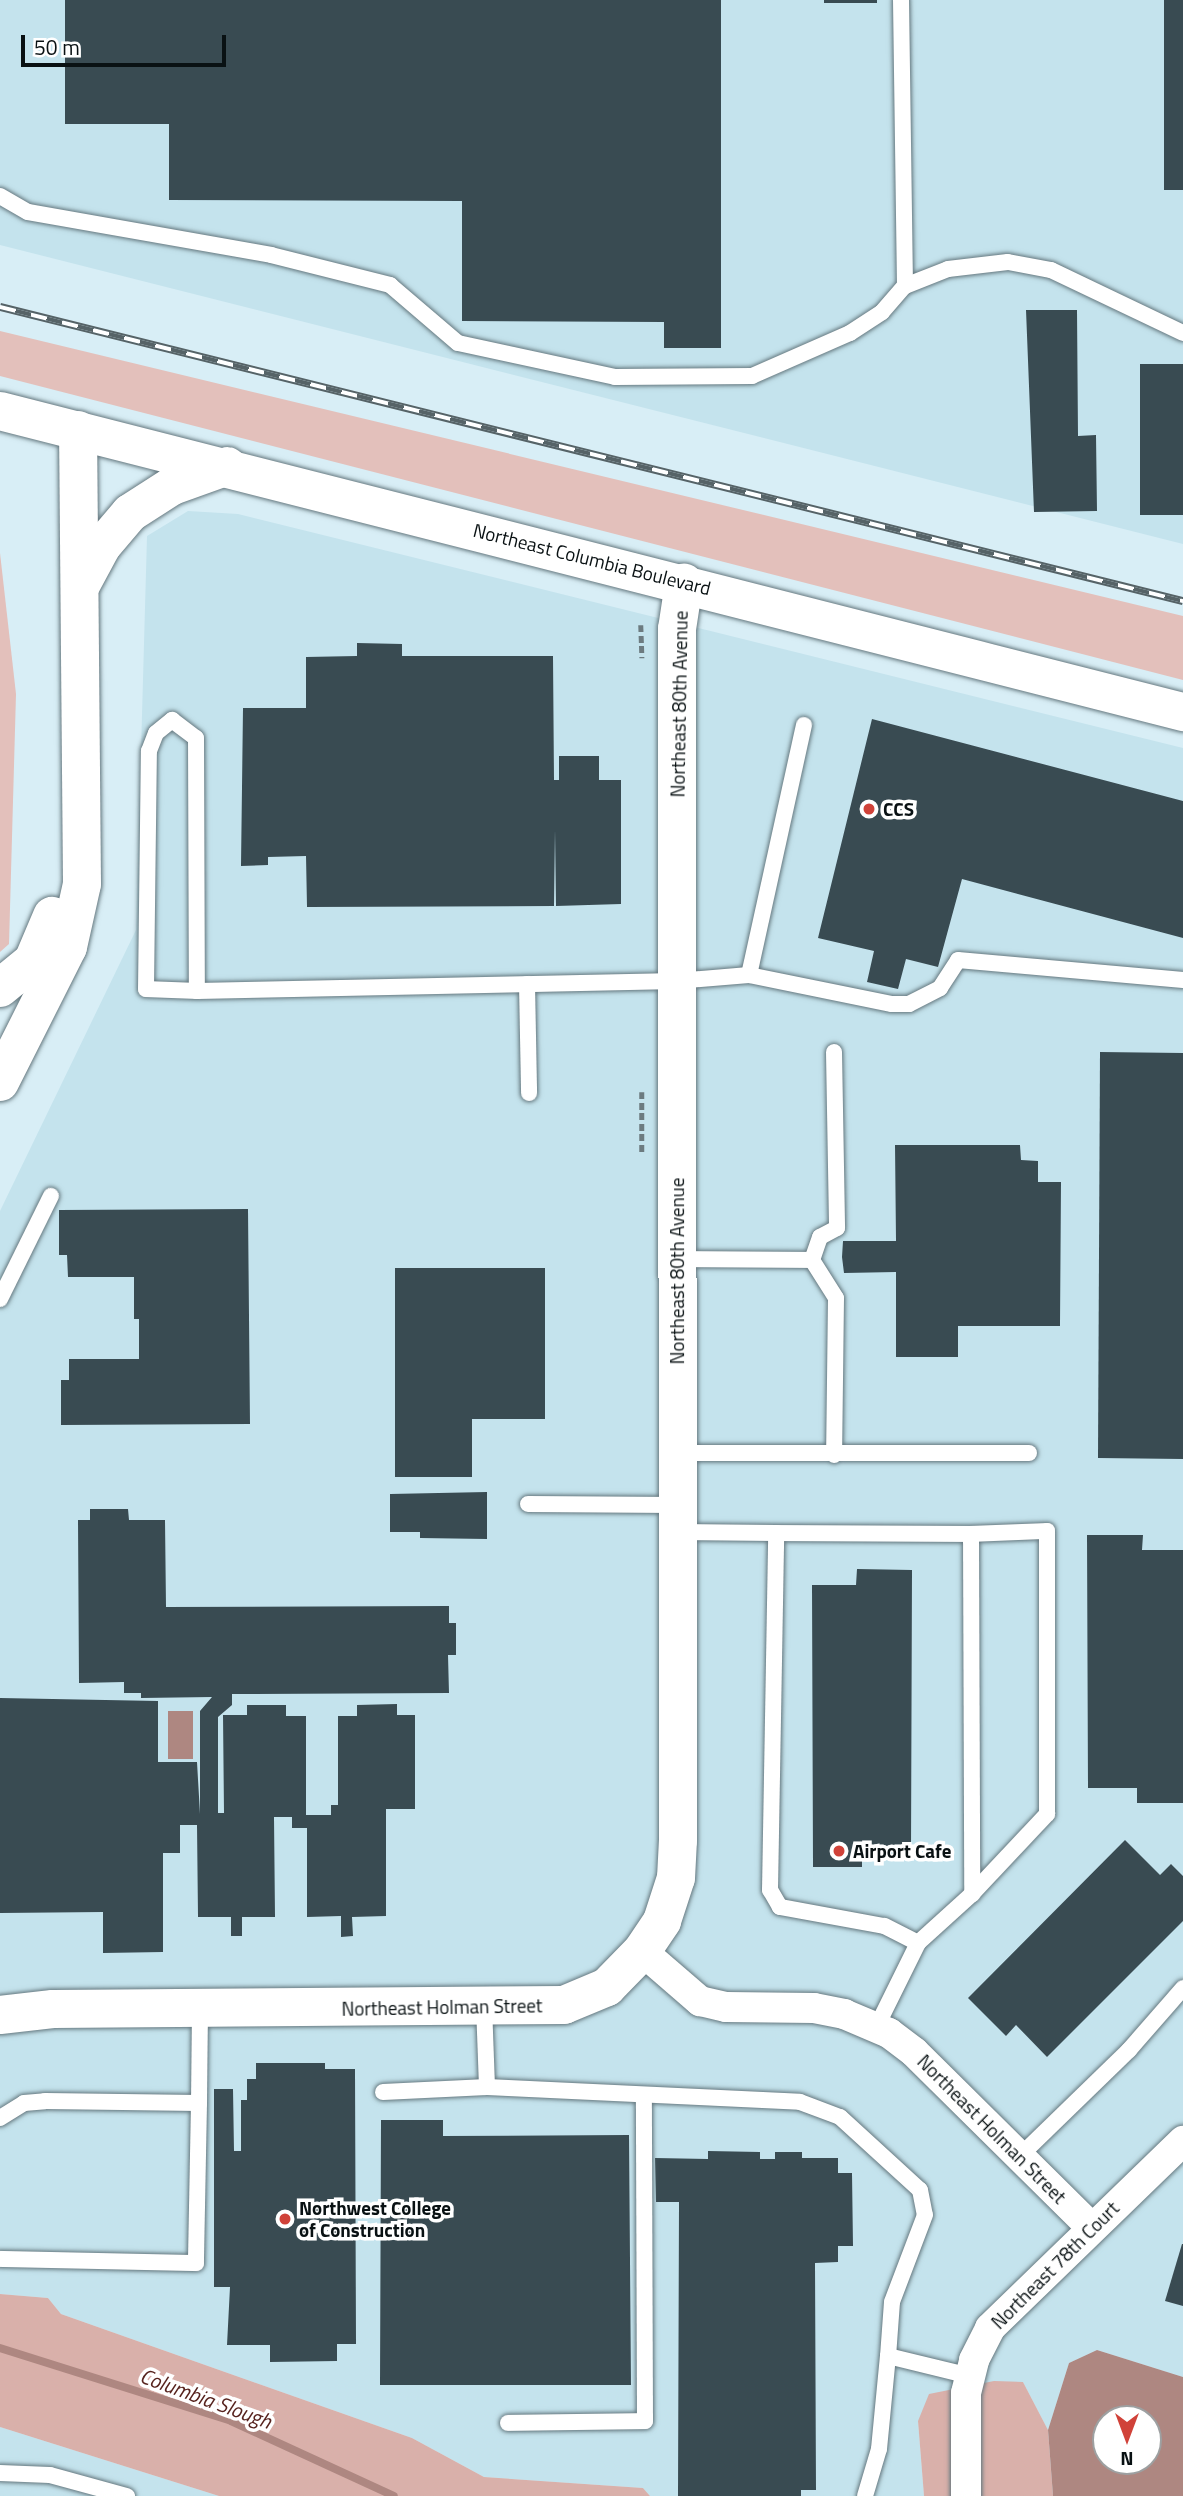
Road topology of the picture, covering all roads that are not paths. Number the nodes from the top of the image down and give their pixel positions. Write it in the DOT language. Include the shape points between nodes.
graph roads {
  1 [pos="901,0"];
  2 [pos="0,196"];
  3 [pos="905,286"];
  4 [pos="1183,332"];
  5 [pos="0,411"];
  6 [pos="66,427"];
  7 [pos="228,467"];
  8 [pos="684,583"];
  9 [pos="80,587"];
  10 [pos="1183,712"];
  11 [pos="804,725"];
  12 [pos="749,975"];
  13 [pos="1183,979"];
  14 [pos="677,981"];
  15 [pos="527,984"];
  16 [pos="0,988"];
  17 [pos="197,991"];
  18 [pos="834,1052"];
  19 [pos="0,1082"];
  20 [pos="529,1093"];
  21 [pos="51,1196"];
  22 [pos="677,1259"];
  23 [pos="812,1260"];
  24 [pos="0,1299"];
  25 [pos="677,1452"];
  26 [pos="1029,1454"];
  27 [pos="834,1455"];
  28 [pos="528,1504"];
  29 [pos="676,1518"];
  30 [pos="776,1533"];
  31 [pos="971,1534"];
  32 [pos="972,1894"];
  33 [pos="918,1943"];
  34 [pos="642,1951"];
  35 [pos="1183,1988"];
  36 [pos="484,2007"];
  37 [pos="201,2008"];
  38 [pos="4,2014"];
  39 [pos="877,2026"];
  40 [pos="487,2087"];
  41 [pos="383,2092"];
  42 [pos="644,2096"];
  43 [pos="199,2103"];
  44 [pos="0,2118"];
  45 [pos="1183,2141"];
  46 [pos="1020,2156"];
  47 [pos="1091,2227"];
  48 [pos="0,2259"];
  49 [pos="888,2356"];
  50 [pos="970,2376"];
  51 [pos="508,2423"];
  52 [pos="0,2473"];
  53 [pos="127,2496"];
  54 [pos="865,2496"];
  55 [pos="966,2496"];
  1 -- 3 [label="lane"];
  2 -- 3 [label="lane" via="28,212 271,255 390,285 458,344 615,377 752,376 850,332 882,312"];
  3 -- 4 [label="lane" via="948,269 1008,262 1051,270"];
  5 -- 6 [label="main road, Northeast Columbia Boulevard"];
  6 -- 7 [label="main road, Northeast Columbia Boulevard"];
  6 -- 9 [label="main road"];
  6 -- 16 [label="main road" via="55,901 46,939 33,961"];
  7 -- 8 [label="main road, Northeast Columbia Boulevard"];
  7 -- 9 [label="main road" via="172,486 130,513 102,546"];
  8 -- 10 [label="main road, Northeast Columbia Boulevard"];
  8 -- 14 [label="main road, Northeast 80th Avenue" via="677,629"];
  9 -- 19 [label="main road" via="79,905 57,974"];
  11 -- 12 [label="lane"];
  12 -- 13 [label="lane" via="892,1004 909,1004 940,988 958,960"];
  12 -- 14 [label="lane"];
  14 -- 15 [label="lane"];
  14 -- 22 [label="main road, Northeast 80th Avenue"];
  15 -- 17 [label="lane"];
  15 -- 20 [label="lane"];
  17 -- 17 [label="lane" via="196,738 172,720 156,733 149,751 146,989"];
  18 -- 23 [label="lane" via="837,1228 820,1237"];
  21 -- 24 [label="lane"];
  22 -- 23 [label="lane"];
  22 -- 25 [label="main road, Northeast 80th Avenue"];
  23 -- 27 [label="lane" via="836,1298"];
  25 -- 27 [label="lane"];
  25 -- 29 [label="main road, Northeast 80th Avenue"];
  26 -- 27 [label="lane"];
  28 -- 29 [label="lane"];
  29 -- 30 [label="lane"];
  29 -- 34 [label="main road, Northeast 80th Avenue" via="676,1878 662,1921"];
  30 -- 31 [label="lane"];
  30 -- 33 [label="lane" via="770,1890 780,1907 884,1926"];
  31 -- 32 [label="lane"];
  31 -- 32 [label="lane" via="1047,1531 1047,1814"];
  32 -- 33 [label="lane"];
  33 -- 39 [label="lane"];
  34 -- 36 [label="main road, Northeast Holman Street" via="607,1987 564,2005"];
  34 -- 39 [label="street, Northeast Holman Street" via="699,2001 726,2007 814,2008"];
  35 -- 46 [label="lane" via="1129,2050"];
  36 -- 37 [label="main road, Northeast Holman Street"];
  36 -- 40 [label="lane"];
  37 -- 38 [label="main road, Northeast Holman Street"];
  37 -- 43 [label="lane"];
  39 -- 46 [label="street, Northeast Holman Street" via="915,2052"];
  40 -- 41 [label="lane"];
  40 -- 42 [label="lane"];
  42 -- 49 [label="lane" via="800,2102 840,2117 920,2190 925,2215 892,2302"];
  42 -- 51 [label="lane" via="645,2421"];
  43 -- 44 [label="lane" via="45,2101 23,2103"];
  43 -- 48 [label="lane" via="196,2263"];
  45 -- 47 [label="street, Northeast 78th Court"];
  46 -- 47 [label="street, Northeast Holman Street"];
  47 -- 50 [label="street, Northeast 78th Court" via="990,2328"];
  49 -- 50 [label="lane"];
  49 -- 54 [label="lane" via="879,2449"];
  50 -- 55 [label="street, Northeast 78th Court"];
  52 -- 53 [label="lane" via="50,2475"];
}
